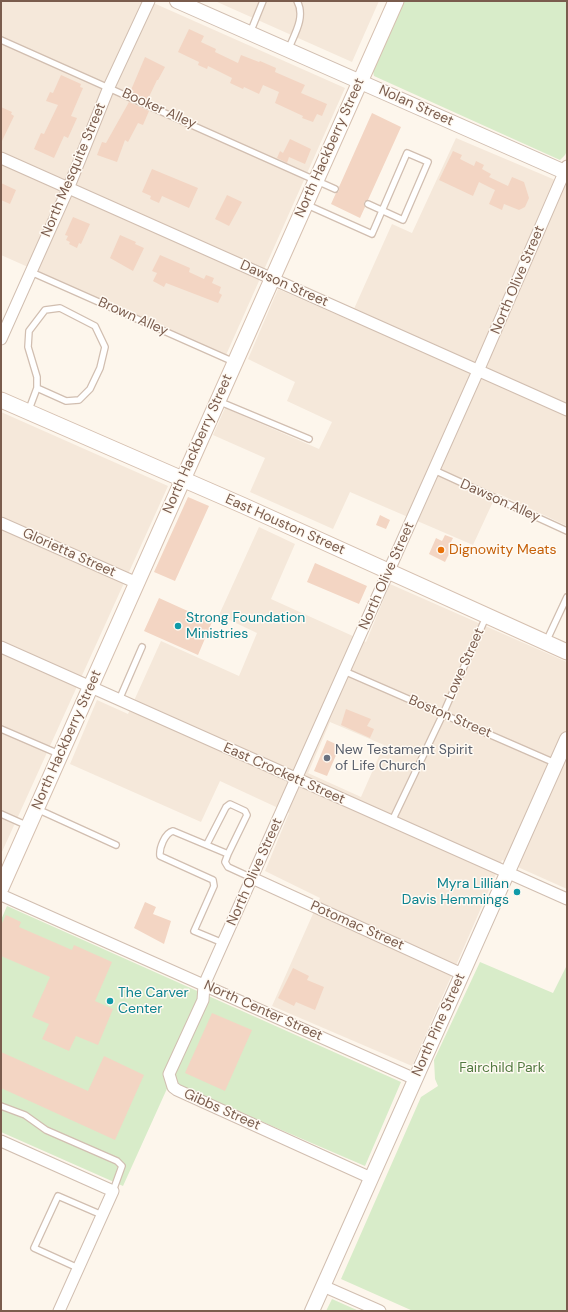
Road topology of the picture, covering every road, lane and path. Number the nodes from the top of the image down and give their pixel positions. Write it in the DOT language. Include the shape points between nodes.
graph roads {
  1 [pos="149,1"];
  2 [pos="177,1"];
  3 [pos="263,1"];
  4 [pos="297,1"];
  5 [pos="396,1"];
  6 [pos="250,33"];
  7 [pos="1,40"];
  8 [pos="288,50"];
  9 [pos="360,82"];
  10 [pos="109,87"];
  11 [pos="1,158"];
  12 [pos="566,170"];
  13 [pos="316,181"];
  14 [pos="68,189"];
  15 [pos="335,189"];
  16 [pos="305,204"];
  17 [pos="368,204"];
  18 [pos="383,210"];
  19 [pos="31,272"];
  20 [pos="272,279"];
  21 [pos="1,339"];
  22 [pos="235,362"];
  23 [pos="478,371"];
  24 [pos="37,388"];
  25 [pos="1,400"];
  26 [pos="218,400"];
  27 [pos="567,410"];
  28 [pos="28,412"];
  29 [pos="309,439"];
  30 [pos="434,470"];
  31 [pos="183,480"];
  32 [pos="1,523"];
  33 [pos="567,531"];
  34 [pos="389,571"];
  35 [pos="137,583"];
  36 [pos="567,597"];
  37 [pos="487,615"];
  38 [pos="546,642"];
  39 [pos="1,647"];
  40 [pos="142,647"];
  41 [pos="567,652"];
  42 [pos="344,671"];
  43 [pos="90,688"];
  44 [pos="118,700"];
  45 [pos="443,714"];
  46 [pos="1,729"];
  47 [pos="567,739"];
  48 [pos="60,754"];
  49 [pos="556,763"];
  50 [pos="296,779"];
  51 [pos="36,809"];
  52 [pos="1,814"];
  53 [pos="392,821"];
  54 [pos="28,826"];
  55 [pos="207,844"];
  56 [pos="116,845"];
  57 [pos="228,854"];
  58 [pos="508,872"];
  59 [pos="252,878"];
  60 [pos="1,888"];
  61 [pos="1,895"];
  62 [pos="567,899"];
  63 [pos="223,943"];
  64 [pos="462,974"];
  65 [pos="204,985"];
  66 [pos="415,1079"];
  67 [pos="1,1106"];
  68 [pos="1,1140"];
  69 [pos="371,1178"];
  70 [pos="113,1191"];
  71 [pos="102,1216"];
  72 [pos="78,1268"];
  73 [pos="323,1286"];
  74 [pos="59,1311"];
  75 [pos="312,1311"];
  76 [pos="380,1311"];
  1 -- 10 [label="street, North Mesquite Street"];
  2 -- 6 [label="street, Nolan Street"];
  3 -- 6 [label="lane"];
  4 -- 8 [label="lane" via="300,22"];
  5 -- 9 [label="main road, North Hackberry Street"];
  6 -- 8 [label="street, Nolan Street"];
  7 -- 10 [label="lane, Booker Alley"];
  8 -- 9 [label="street, Nolan Street"];
  9 -- 12 [label="street, Nolan Street"];
  9 -- 13 [label="main road, North Hackberry Street"];
  10 -- 13 [label="lane, Booker Alley"];
  10 -- 14 [label="street, North Mesquite Street"];
  11 -- 14 [label="street, Dawson Street"];
  12 -- 23 [label="street, North Olive Street"];
  13 -- 15 [label="lane, Booker Alley"];
  13 -- 16 [label="main road, North Hackberry Street"];
  14 -- 19 [label="street, North Mesquite Street"];
  14 -- 20 [label="street, Dawson Street"];
  16 -- 18 [label="lane" via="372,234"];
  16 -- 20 [label="main road, North Hackberry Street"];
  17 -- 18 [label="lane"];
  18 -- 18 [label="lane" via="407,153 428,162 403,220"];
  19 -- 21 [label="street, North Mesquite Street"];
  19 -- 22 [label="lane, Brown Alley"];
  20 -- 22 [label="main road, North Hackberry Street"];
  20 -- 23 [label="street, Dawson Street"];
  22 -- 26 [label="main road, North Hackberry Street"];
  23 -- 27 [label="street, Dawson Street"];
  23 -- 30 [label="street, North Olive Street"];
  24 -- 24 [label="lane" via="37,377 28,347 29,331 45,310 60,308 95,326 105,347 100,368 90,389 79,400 66,400"];
  24 -- 28 [label="lane"];
  25 -- 28 [label="main road, East Houston Street"];
  26 -- 29 [label="lane"];
  26 -- 31 [label="main road, North Hackberry Street"];
  28 -- 31 [label="main road, East Houston Street"];
  30 -- 33 [label="lane, Dawson Alley"];
  30 -- 34 [label="street, North Olive Street"];
  31 -- 34 [label="main road, East Houston Street"];
  31 -- 35 [label="main road, North Hackberry Street"];
  32 -- 35 [label="street, Glorietta Street"];
  34 -- 37 [label="main road, East Houston Street"];
  34 -- 42 [label="street, North Olive Street"];
  35 -- 43 [label="main road, North Hackberry Street"];
  36 -- 38 [label="lane"];
  37 -- 38 [label="main road, East Houston Street"];
  37 -- 45 [label="lane, Lowe Street"];
  38 -- 41 [label="main road, East Houston Street"];
  39 -- 43 [label="street, East Crockett Street"];
  40 -- 44 [label="lane"];
  42 -- 45 [label="lane, Boston Street"];
  42 -- 50 [label="street, North Olive Street"];
  43 -- 44 [label="street, East Crockett Street"];
  43 -- 48 [label="main road, North Hackberry Street"];
  44 -- 50 [label="street, East Crockett Street"];
  45 -- 49 [label="lane, Boston Street"];
  45 -- 53 [label="lane, Lowe Street"];
  46 -- 48 [label="lane"];
  47 -- 49 [label="street, North Pine Street"];
  48 -- 51 [label="main road, North Hackberry Street"];
  49 -- 58 [label="street, North Pine Street"];
  50 -- 53 [label="street, East Crockett Street"];
  50 -- 59 [label="street, North Olive Street"];
  51 -- 54 [label="main road, North Hackberry Street"];
  51 -- 56 [label="lane"];
  52 -- 54 [label="lane"];
  53 -- 58 [label="street, East Crockett Street"];
  54 -- 60 [label="main road, North Hackberry Street"];
  55 -- 57 [label="lane"];
  55 -- 57 [label="lane" via="226,807 233,804 246,811 247,815"];
  55 -- 63 [label="lane" via="173,831 169,832 160,856 213,880 214,886 194,931"];
  57 -- 59 [label="lane" via="225,862 228,867"];
  58 -- 62 [label="street, East Crockett Street"];
  58 -- 64 [label="street, North Pine Street"];
  59 -- 63 [label="street, North Olive Street"];
  59 -- 64 [label="street, Potomac Street"];
  61 -- 65 [label="street, North Center Street"];
  63 -- 65 [label="street, North Olive Street"];
  64 -- 66 [label="street, North Pine Street"];
  65 -- 66 [label="street, North Center Street"];
  65 -- 69 [label="street, Gibbs Street" via="203,1000 169,1074 173,1087"];
  66 -- 69 [label="street, North Pine Street"];
  67 -- 70 [label="lane" via="25,1115 46,1130 117,1161 122,1170"];
  68 -- 70 [label="street"];
  69 -- 73 [label="street, North Pine Street"];
  70 -- 71 [label="street"];
  71 -- 72 [label="street"];
  71 -- 72 [label="lane" via="58,1196 34,1248"];
  72 -- 74 [label="street"];
  73 -- 75 [label="street, North Pine Street"];
  73 -- 76 [label="street"];
}
